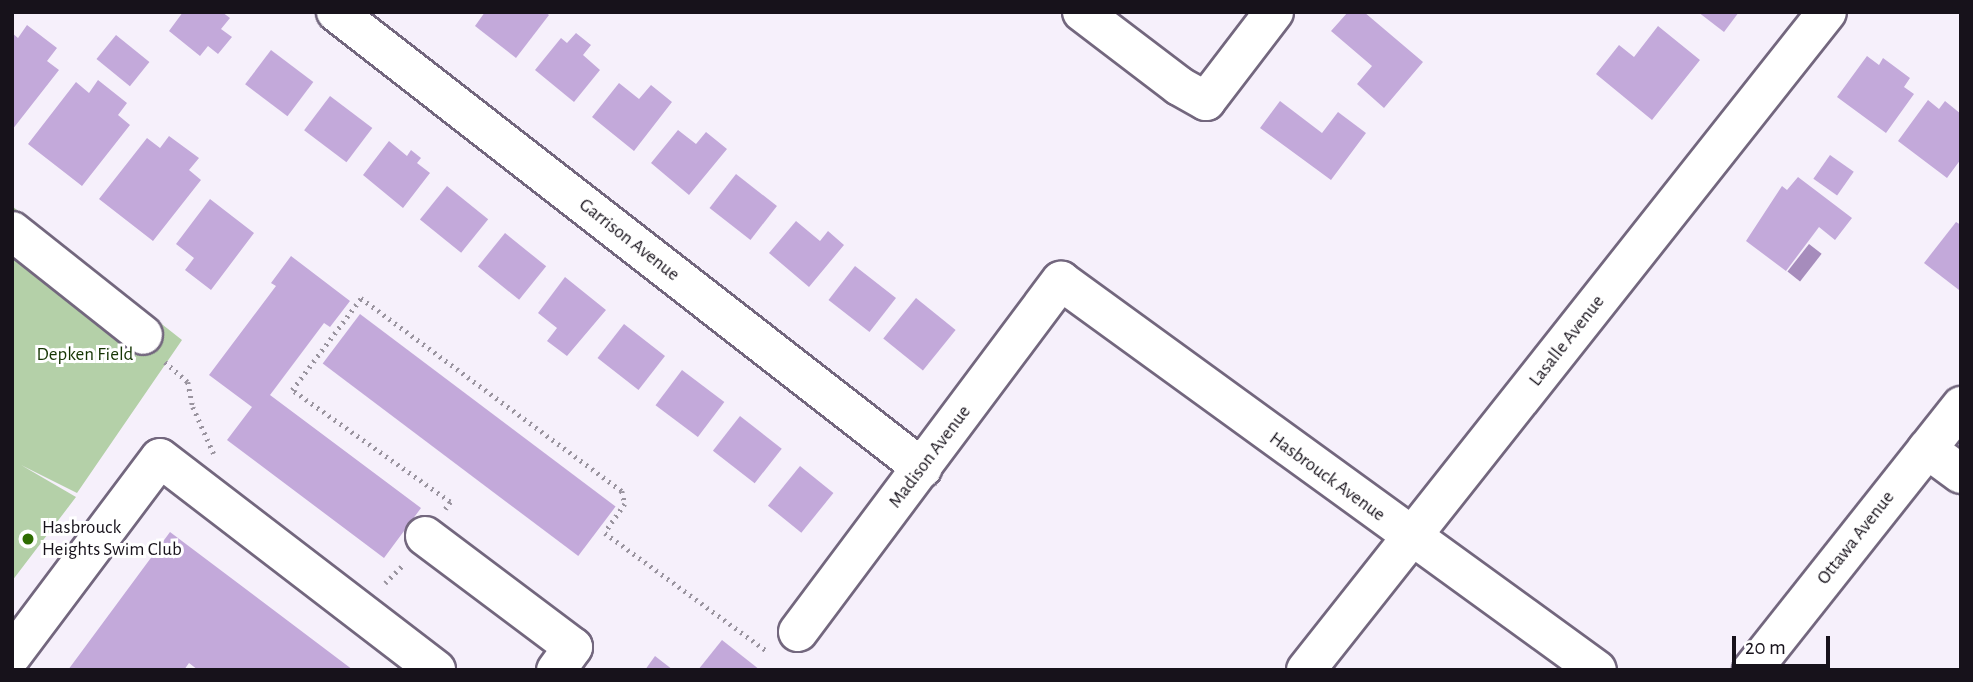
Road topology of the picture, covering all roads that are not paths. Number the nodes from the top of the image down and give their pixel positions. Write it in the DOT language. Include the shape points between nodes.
graph roads {
  1 [pos="336,12"];
  2 [pos="1082,12"];
  3 [pos="1274,12"];
  4 [pos="1827,12"];
  5 [pos="12,231"];
  6 [pos="1061,281"];
  7 [pos="143,335"];
  8 [pos="1961,406"];
  9 [pos="1927,449"];
  10 [pos="922,468"];
  11 [pos="1961,474"];
  12 [pos="425,536"];
  13 [pos="1411,539"];
  14 [pos="785,643"];
  15 [pos="12,655"];
  16 [pos="436,670"];
  17 [pos="556,670"];
  18 [pos="1306,670"];
  19 [pos="1597,670"];
  20 [pos="1752,670"];
  1 -- 10 [label="street, Garrison Avenue"];
  2 -- 3 [label="street" via="1179,86 1206,100"];
  4 -- 13 [label="street, Lasalle Avenue"];
  5 -- 7 [label="street"];
  6 -- 10 [label="street, Madison Avenue"];
  6 -- 13 [label="street, Hasbrouck Avenue"];
  8 -- 9 [label="street, Ottawa Avenue"];
  9 -- 11 [label="street"];
  9 -- 20 [label="street, Ottawa Avenue"];
  10 -- 14 [label="street, Madison Avenue"];
  12 -- 17 [label="street" via="573,647"];
  13 -- 18 [label="street, Lasalle Avenue"];
  13 -- 19 [label="street, Hasbrouck Avenue"];
  15 -- 16 [label="street" via="160,458"];
}
